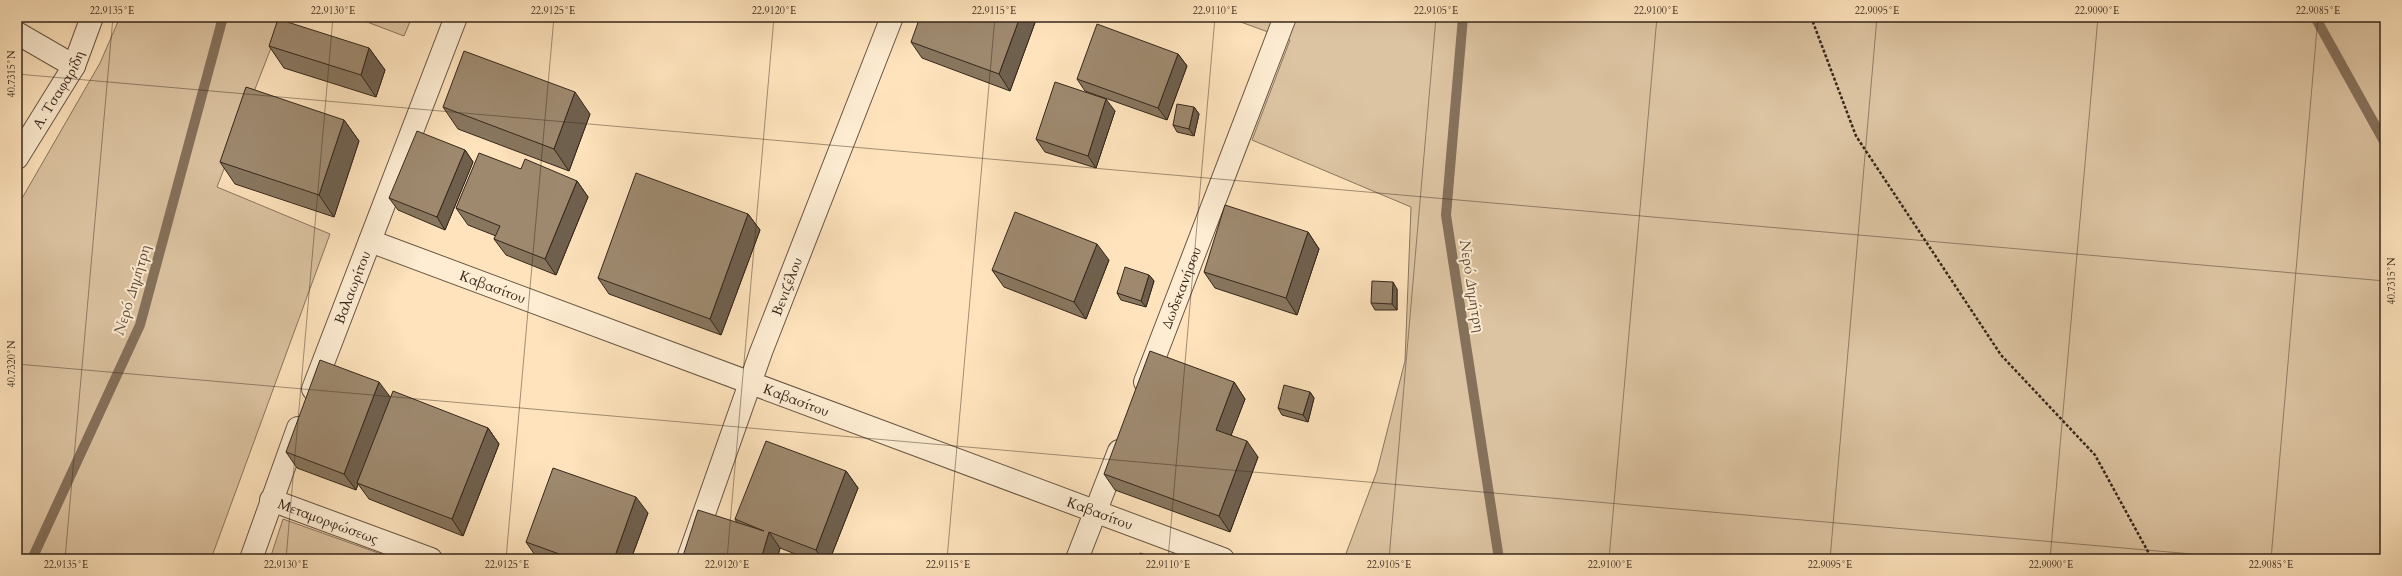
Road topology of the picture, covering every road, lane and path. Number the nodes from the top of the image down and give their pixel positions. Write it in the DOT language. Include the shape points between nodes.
graph roads {
  1 [pos="92,17"];
  2 [pos="456,17"];
  3 [pos="892,17"];
  4 [pos="1285,17"];
  5 [pos="1812,17"];
  6 [pos="17,33"];
  7 [pos="74,66"];
  8 [pos="17,158"];
  9 [pos="370,241"];
  10 [pos="750,383"];
  11 [pos="1138,401"];
  12 [pos="1127,430"];
  13 [pos="271,500"];
  14 [pos="1095,511"];
  15 [pos="251,559"];
  16 [pos="431,559"];
  17 [pos="688,559"];
  18 [pos="1077,559"];
  19 [pos="1223,559"];
  20 [pos="2152,559"];
  1 -- 7 [label="street, Α. Τσαφαρίδη"];
  2 -- 9 [label="street, Βαλαωρίτου"];
  3 -- 10 [label="street, Βενιζέλου"];
  4 -- 11 [label="street, Δωδεκανήσου"];
  5 -- 20 [label="path" via="1856,136 2001,355 2095,455"];
  6 -- 7 [label="street"];
  7 -- 8 [label="street, Α. Τσαφαρίδη"];
  9 -- 10 [label="street, Καβασίτου"];
  9 -- 13 [label="street, Βαλαωρίτου"];
  10 -- 14 [label="street, Καβασίτου"];
  10 -- 17 [label="street, Βενιζέλου"];
  12 -- 14 [label="street"];
  13 -- 15 [label="street, Βαλαωρίτου"];
  13 -- 16 [label="street, Μεταμορφώσεως"];
  14 -- 18 [label="street"];
  14 -- 19 [label="street, Καβασίτου"];
}
